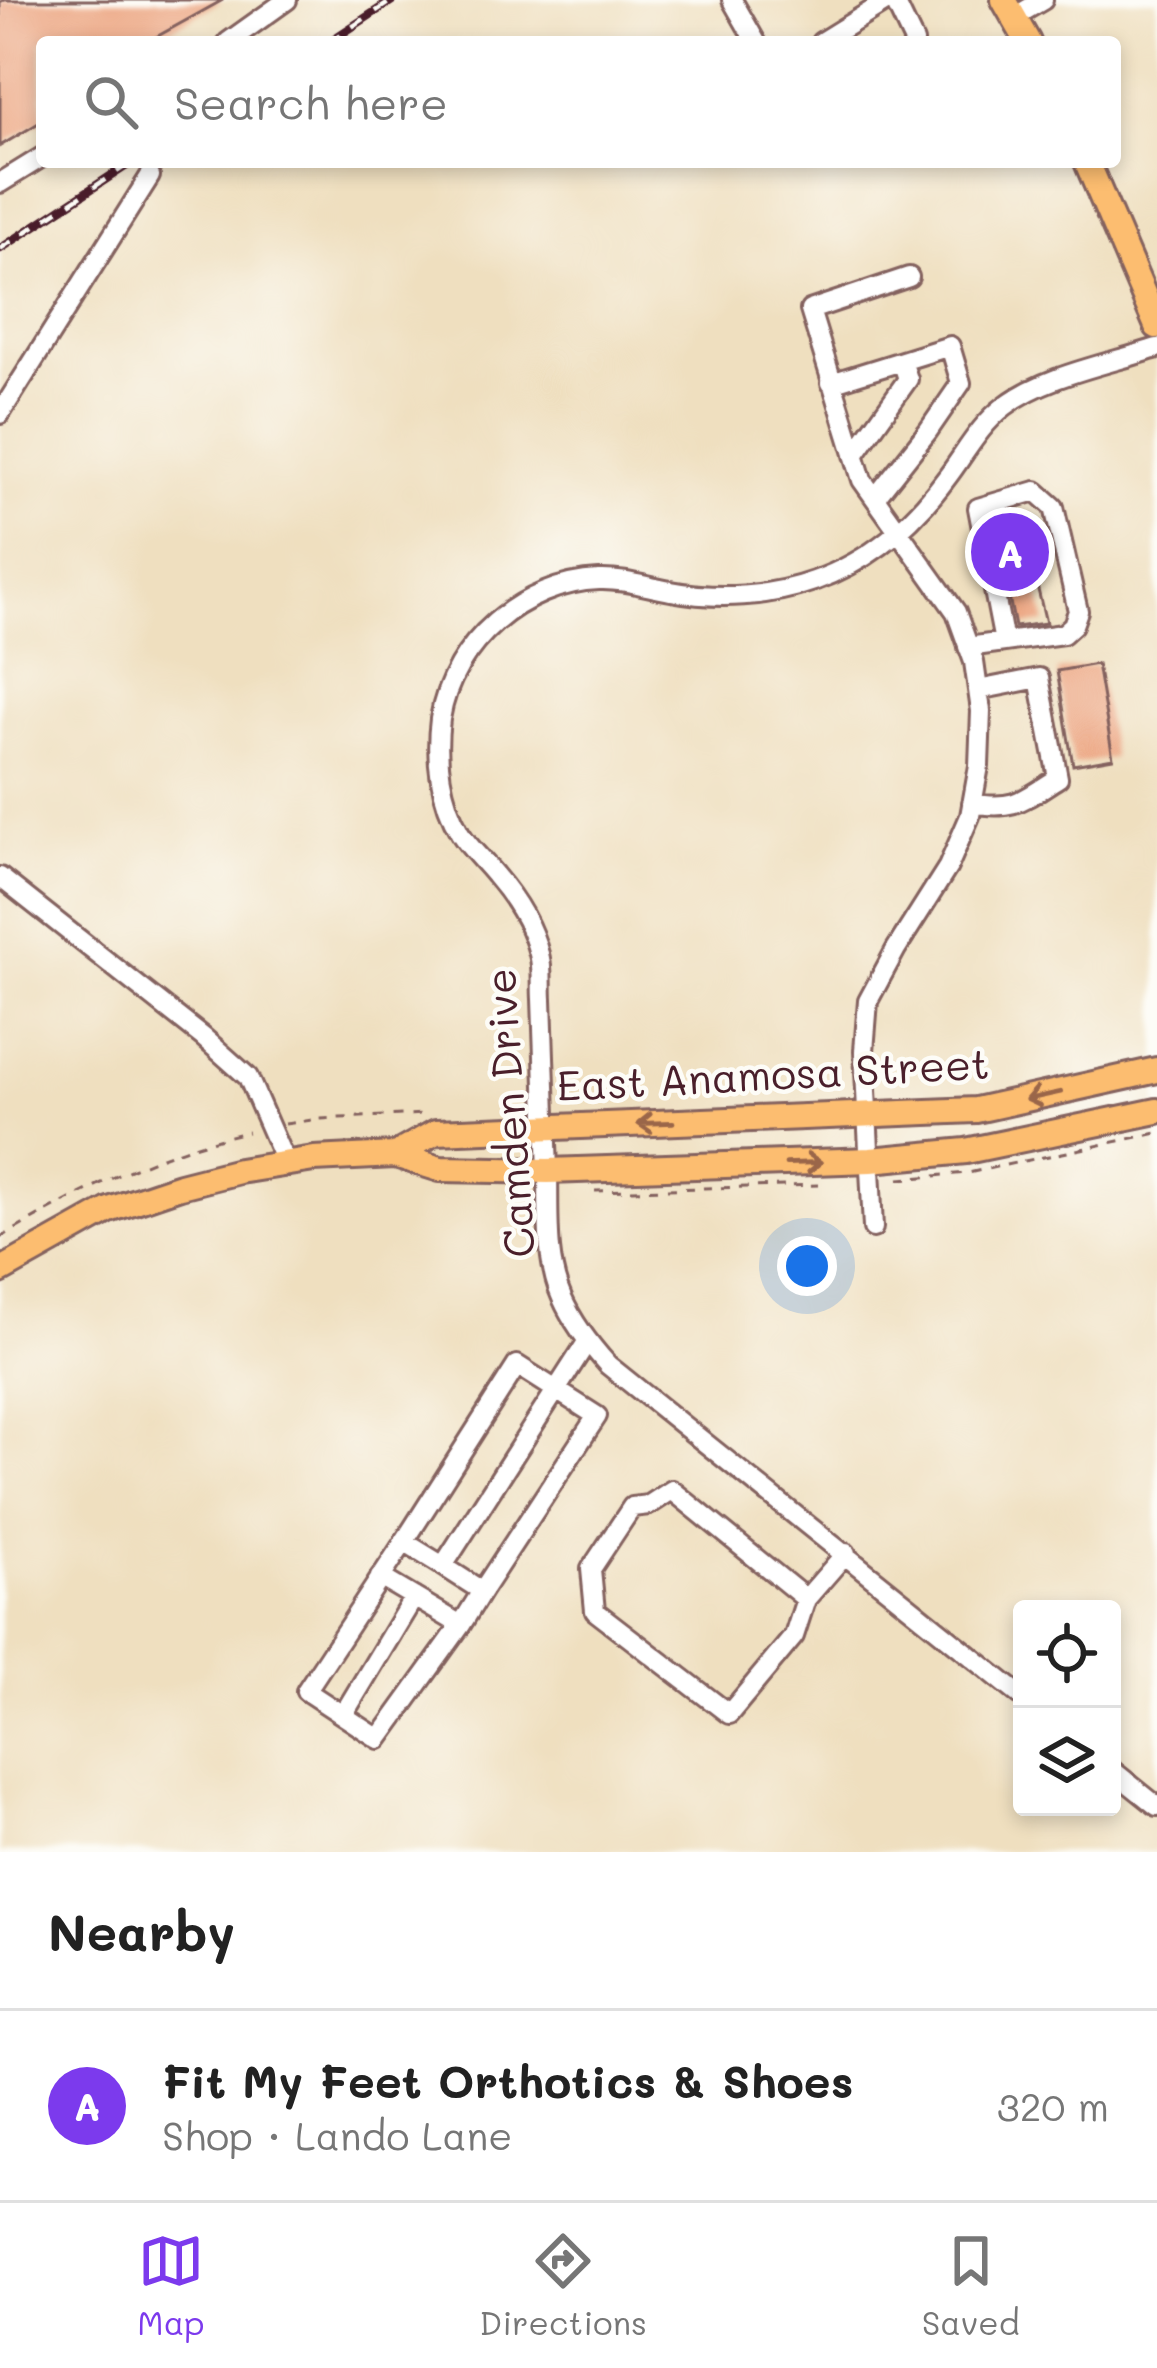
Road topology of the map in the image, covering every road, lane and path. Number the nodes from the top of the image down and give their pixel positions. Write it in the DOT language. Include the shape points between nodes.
graph roads {
  1 [pos="287,0"];
  2 [pos="732,0"];
  3 [pos="1043,0"];
  4 [pos="884,2"];
  5 [pos="1009,8"];
  6 [pos="236,36"];
  7 [pos="753,36"];
  8 [pos="830,36"];
  9 [pos="910,36"];
  10 [pos="1025,36"];
  11 [pos="36,162"];
  12 [pos="1091,168"];
  13 [pos="150,176"];
  14 [pos="0,183"];
  15 [pos="909,277"];
  16 [pos="1157,326"];
  17 [pos="1157,348"];
  18 [pos="902,361"];
  19 [pos="831,383"];
  20 [pos="0,414"];
  21 [pos="854,455"];
  22 [pos="875,498"];
  23 [pos="899,534"];
  24 [pos="1004,642"];
  25 [pos="968,647"];
  26 [pos="978,690"];
  27 [pos="972,803"];
  28 [pos="0,877"];
  29 [pos="1157,1070"];
  30 [pos="1157,1111"];
  31 [pos="438,1113"];
  32 [pos="868,1116"];
  33 [pos="283,1125"];
  34 [pos="546,1126"];
  35 [pos="248,1132"];
  36 [pos="395,1155"];
  37 [pos="871,1160"];
  38 [pos="286,1164"];
  39 [pos="548,1171"];
  40 [pos="819,1185"];
  41 [pos="581,1191"];
  42 [pos="873,1228"];
  43 [pos="0,1238"];
  44 [pos="0,1271"];
  45 [pos="587,1342"];
  46 [pos="557,1389"];
  47 [pos="404,1542"];
  48 [pos="846,1553"];
  49 [pos="443,1566"];
  50 [pos="380,1577"];
  51 [pos="482,1591"];
  52 [pos="414,1597"];
  53 [pos="806,1599"];
  54 [pos="461,1624"];
  55 [pos="1013,1689"];
  56 [pos="343,1715"];
  57 [pos="1121,1777"];
  58 [pos="1157,1806"];
  1 -- 6 [label="street"];
  2 -- 7 [label="street"];
  3 -- 5 [label="street"];
  4 -- 8 [label="street"];
  4 -- 9 [label="street"];
  5 -- 10 [label="main road"];
  11 -- 14 [label="street"];
  12 -- 16 [label="main road"];
  13 -- 20 [label="street"];
  15 -- 19 [label="street" via="810,310"];
  17 -- 23 [label="street, Camden Drive" via="1042,384 1005,406"];
  18 -- 19 [label="street"];
  18 -- 21 [label="street" via="908,379"];
  18 -- 22 [label="street" via="950,346 961,383"];
  19 -- 21 [label="street"];
  21 -- 22 [label="street"];
  22 -- 23 [label="street"];
  23 -- 25 [label="street" via="956,612"];
  23 -- 34 [label="street, Camden Drive" via="840,570 774,592 712,596 601,579 563,586 500,618 456,671 441,717 441,782 459,831 507,888 540,956"];
  24 -- 24 [label="street" via="1063,634 1078,611 1054,507 1036,491 978,508"];
  24 -- 25 [label="street"];
  25 -- 26 [label="street"];
  26 -- 27 [label="street" via="980,766"];
  26 -- 27 [label="street" via="1039,677 1058,778 1014,805"];
  27 -- 32 [label="street" via="947,866 868,1000"];
  28 -- 38 [label="street" via="248,1077"];
  29 -- 32 [label="main road, East Anamosa Street, one-way" via="976,1110"];
  30 -- 37 [label="main road, East Anamosa Street" via="966,1151"];
  31 -- 33 [label="path"];
  32 -- 34 [label="main road, East Anamosa Street, one-way"];
  32 -- 37 [label="street"];
  34 -- 36 [label="main road, East Anamosa Street" via="436,1132"];
  34 -- 39 [label="street, Camden Drive"];
  35 -- 43 [label="path" via="143,1164"];
  36 -- 38 [label="main road, East Anamosa Street"];
  36 -- 39 [label="main road, East Anamosa Street" via="440,1169"];
  39 -- 37 [label="main road, East Anamosa Street, one-way"];
  37 -- 42 [label="street"];
  38 -- 44 [label="main road, East Anamosa Street" via="109,1210"];
  39 -- 45 [label="street, Camden Drive" via="560,1295"];
  40 -- 41 [label="path"];
  45 -- 46 [label="street"];
  45 -- 48 [label="street, Camden Drive"];
  46 -- 47 [label="street" via="517,1365"];
  46 -- 49 [label="street"];
  46 -- 51 [label="street" via="597,1416"];
  47 -- 49 [label="street"];
  47 -- 50 [label="street"];
  48 -- 53 [label="street"];
  48 -- 55 [label="street, Camden Drive"];
  49 -- 51 [label="street"];
  50 -- 52 [label="street"];
  50 -- 56 [label="street" via="306,1691"];
  51 -- 54 [label="street"];
  52 -- 54 [label="street"];
  52 -- 56 [label="street"];
  53 -- 53 [label="street" via="672,1490 632,1508 591,1569 595,1611 729,1714 794,1636"];
  54 -- 56 [label="street" via="379,1739"];
  57 -- 58 [label="street"];
}
